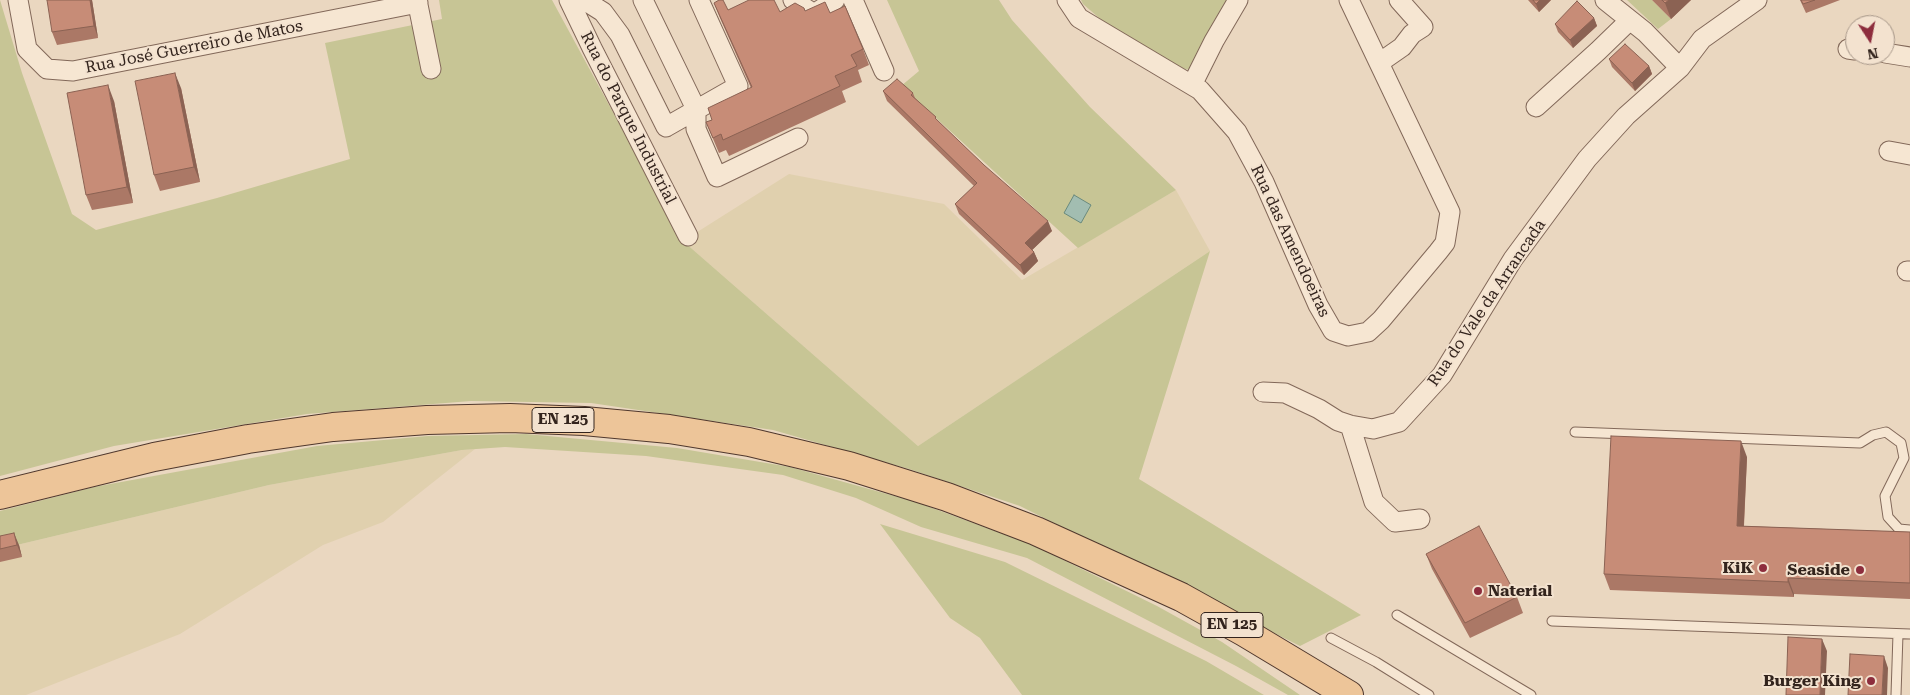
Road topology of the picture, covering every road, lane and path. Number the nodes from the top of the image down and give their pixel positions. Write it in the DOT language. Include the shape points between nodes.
graph roads {
  1 [pos="18,0"];
  2 [pos="569,0"];
  3 [pos="584,0"];
  4 [pos="643,0"];
  5 [pos="699,0"];
  6 [pos="793,0"];
  7 [pos="836,0"];
  8 [pos="853,0"];
  9 [pos="1067,0"];
  10 [pos="1238,0"];
  11 [pos="1399,0"];
  12 [pos="1605,0"];
  13 [pos="1756,0"];
  14 [pos="1353,1"];
  15 [pos="417,2"];
  16 [pos="1630,20"];
  17 [pos="1895,55"];
  18 [pos="1910,56"];
  19 [pos="1379,63"];
  20 [pos="1680,68"];
  21 [pos="431,69"];
  22 [pos="884,71"];
  23 [pos="1192,85"];
  24 [pos="1536,107"];
  25 [pos="696,109"];
  26 [pos="798,138"];
  27 [pos="1889,151"];
  28 [pos="1910,155"];
  29 [pos="688,236"];
  30 [pos="1263,392"];
  31 [pos="1350,425"];
  32 [pos="1576,432"];
  33 [pos="0,495"];
  34 [pos="1420,519"];
  35 [pos="1910,530"];
  36 [pos="1178,600"];
  37 [pos="1397,615"];
  38 [pos="1552,621"];
  39 [pos="1898,634"];
  40 [pos="1910,634"];
  41 [pos="1331,638"];
  42 [pos="1316,695"];
  43 [pos="1332,695"];
  44 [pos="1349,695"];
  45 [pos="1368,695"];
  46 [pos="1428,695"];
  47 [pos="1531,695"];
  48 [pos="1896,695"];
  1 -- 15 [label="street, Rua José Guerreiro de Matos" via="27,49 47,69 73,72"];
  2 -- 29 [label="street, Rua do Parque Industrial"];
  3 -- 25 [label="street" via="603,12 620,36 666,127"];
  4 -- 25 [label="street"];
  5 -- 25 [label="street" via="738,86"];
  6 -- 7 [label="street" via="814,14"];
  8 -- 22 [label="street"];
  9 -- 23 [label="street, Rua das Amendoeiras" via="1079,18"];
  10 -- 23 [label="street"];
  11 -- 19 [label="street" via="1423,27"];
  12 -- 16 [label="street"];
  13 -- 20 [label="street, Rua do Vale da Arrancada" via="1702,39"];
  14 -- 19 [label="street, Rua das Amendoeiras"];
  15 -- 21 [label="street"];
  16 -- 20 [label="street"];
  16 -- 24 [label="street"];
  17 -- 18 [label="street"];
  19 -- 23 [label="street, Rua das Amendoeiras" via="1450,212 1444,243 1431,260 1368,332 1348,336 1333,330 1318,306 1264,182 1237,132"];
  20 -- 31 [label="street, Rua do Vale da Arrancada" via="1626,116 1587,159 1513,259 1442,375 1399,422 1374,429"];
  25 -- 26 [label="street" via="696,129 718,177"];
  27 -- 28 [label="street"];
  30 -- 31 [label="street, Rua do Vale da Arrancada" via="1286,393"];
  31 -- 34 [label="street" via="1374,502 1395,522"];
  32 -- 35 [label="lane" via="1860,443 1886,432 1901,443 1904,458 1885,496 1888,517 1899,529"];
  33 -- 36 [label="main road, EN 125" via="154,457 333,427 427,420 584,421 670,429 749,442 849,466 947,497 1036,531"];
  36 -- 42 [label="main road"];
  36 -- 43 [label="main road, EN 125"];
  36 -- 44 [label="main road, EN 125" via="1244,632"];
  36 -- 45 [label="main road"];
  37 -- 47 [label="lane"];
  38 -- 39 [label="lane"];
  39 -- 40 [label="lane"];
  39 -- 48 [label="lane"];
  41 -- 46 [label="lane"];
}
